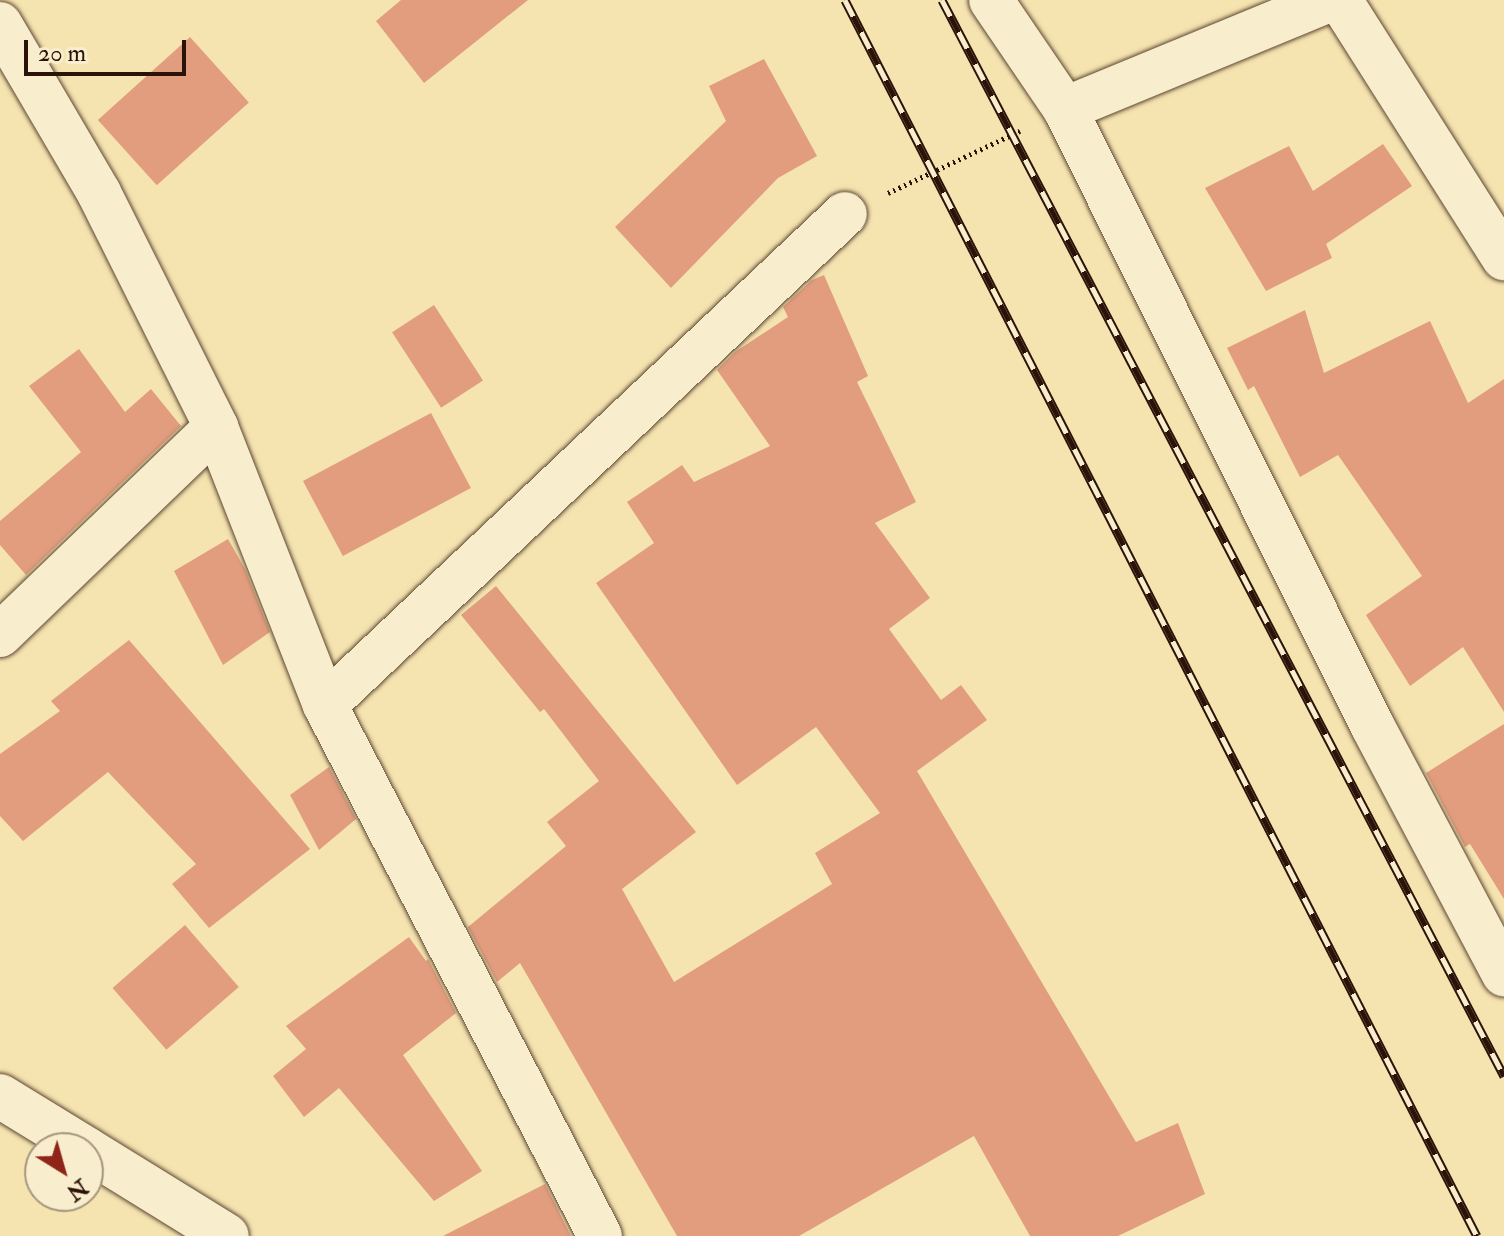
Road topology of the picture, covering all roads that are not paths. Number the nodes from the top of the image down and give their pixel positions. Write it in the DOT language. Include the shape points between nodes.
graph roads {
  1 [pos="991,0"];
  2 [pos="1330,0"];
  3 [pos="1340,0"];
  4 [pos="0,24"];
  5 [pos="1065,109"];
  6 [pos="845,214"];
  7 [pos="1504,258"];
  8 [pos="216,427"];
  9 [pos="0,635"];
  10 [pos="325,705"];
  11 [pos="1504,974"];
  12 [pos="0,1096"];
  13 [pos="58,1132"];
  14 [pos="104,1160"];
  15 [pos="227,1236"];
  16 [pos="600,1236"];
  1 -- 5 [label="street"];
  2 -- 5 [label="street"];
  3 -- 7 [label="street"];
  4 -- 8 [label="street" via="99,193"];
  5 -- 11 [label="street" via="1373,727"];
  6 -- 10 [label="street"];
  8 -- 9 [label="street"];
  8 -- 10 [label="street"];
  10 -- 16 [label="street"];
  12 -- 13 [label="street"];
  14 -- 15 [label="street"];
}
